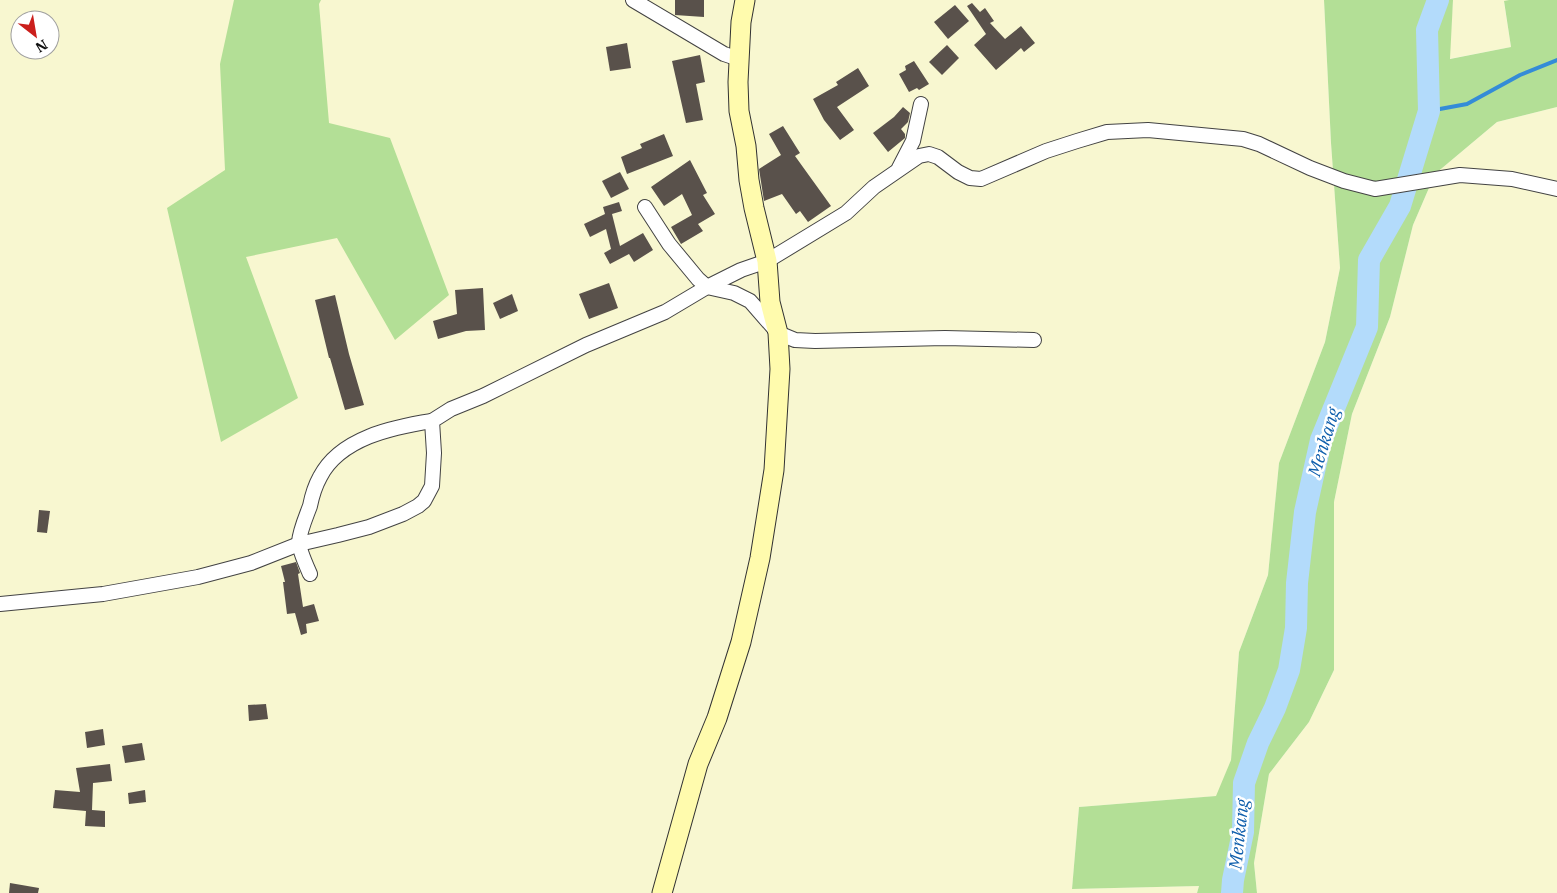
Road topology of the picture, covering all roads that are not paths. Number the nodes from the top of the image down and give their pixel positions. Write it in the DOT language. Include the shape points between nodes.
graph roads {
  1 [pos="633,0"];
  2 [pos="745,0"];
  3 [pos="739,59"];
  4 [pos="921,104"];
  5 [pos="898,169"];
  6 [pos="1557,189"];
  7 [pos="645,207"];
  8 [pos="767,261"];
  9 [pos="707,286"];
  10 [pos="778,333"];
  11 [pos="1034,340"];
  12 [pos="432,421"];
  13 [pos="299,544"];
  14 [pos="310,574"];
  15 [pos="0,604"];
  16 [pos="662,893"];
  1 -- 3 [label="street" via="724,54"];
  2 -- 3 [label="street"];
  3 -- 8 [label="street" via="739,111 752,198"];
  4 -- 5 [label="street" via="913,141"];
  5 -- 6 [label="street" via="919,156 929,154 970,178 981,179 1077,140 1107,132 1148,130 1242,139 1344,181 1375,189 1460,175 1512,179"];
  5 -- 8 [label="street" via="846,213"];
  7 -- 9 [label="street" via="668,244"];
  8 -- 9 [label="street"];
  8 -- 10 [label="street" via="770,302"];
  9 -- 10 [label="street" via="750,301"];
  9 -- 12 [label="street" via="665,312 586,345"];
  10 -- 11 [label="street" via="795,340 815,341"];
  10 -- 16 [label="street" via="780,369 774,470 760,558 740,642 717,718 698,764"];
  12 -- 13 [label="street" via="377,434 337,456 320,476"];
  12 -- 13 [label="street" via="433,476 424,501 403,514 369,527"];
  13 -- 14 [label="street"];
  13 -- 15 [label="street" via="251,563 198,578 103,594"];
}
